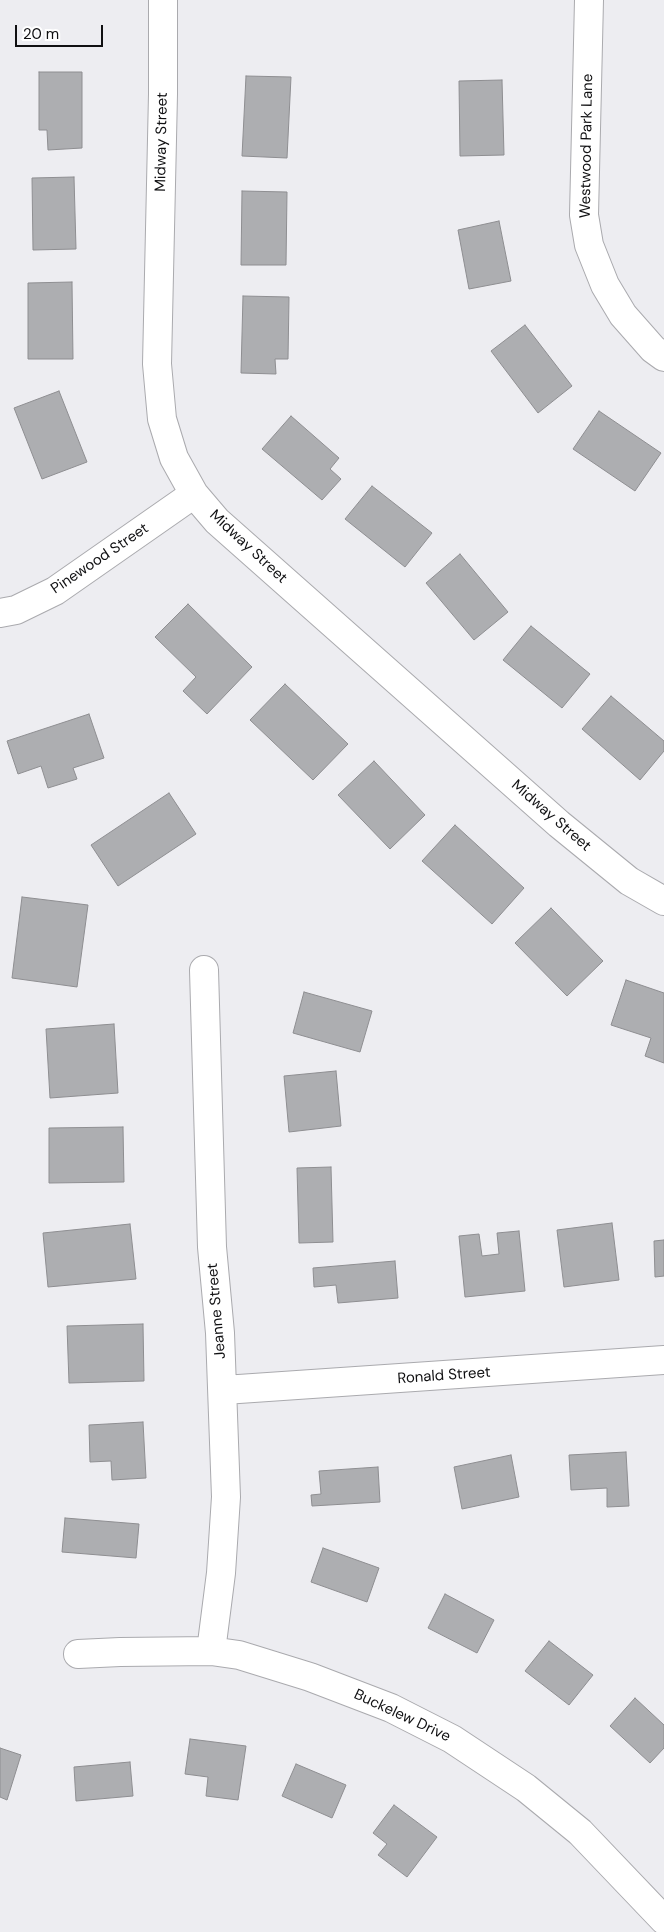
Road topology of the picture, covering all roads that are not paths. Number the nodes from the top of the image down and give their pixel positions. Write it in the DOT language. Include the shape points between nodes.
graph roads {
  1 [pos="164,0"];
  2 [pos="590,0"];
  3 [pos="664,357"];
  4 [pos="194,494"];
  5 [pos="0,613"];
  6 [pos="664,901"];
  7 [pos="204,970"];
  8 [pos="664,1360"];
  9 [pos="224,1390"];
  10 [pos="211,1651"];
  11 [pos="78,1654"];
  12 [pos="664,1920"];
  1 -- 4 [label="street, Midway Street" via="157,364 162,419 174,458"];
  2 -- 3 [label="street, Westwood Park Lane" via="584,215 589,245 605,285 623,315"];
  4 -- 5 [label="street, Pinewood Street" via="55,591 16,610"];
  4 -- 6 [label="street, Midway Street" via="217,522 559,824 629,881"];
  7 -- 9 [label="street, Jeanne Street" via="212,1248"];
  8 -- 9 [label="street, Ronald Street"];
  9 -- 10 [label="street, Jeanne Street" via="226,1497"];
  10 -- 11 [label="street, Buckelew Drive"];
  10 -- 12 [label="street, Buckelew Drive" via="239,1655 310,1677 391,1708 452,1739 526,1788 580,1832"];
}
